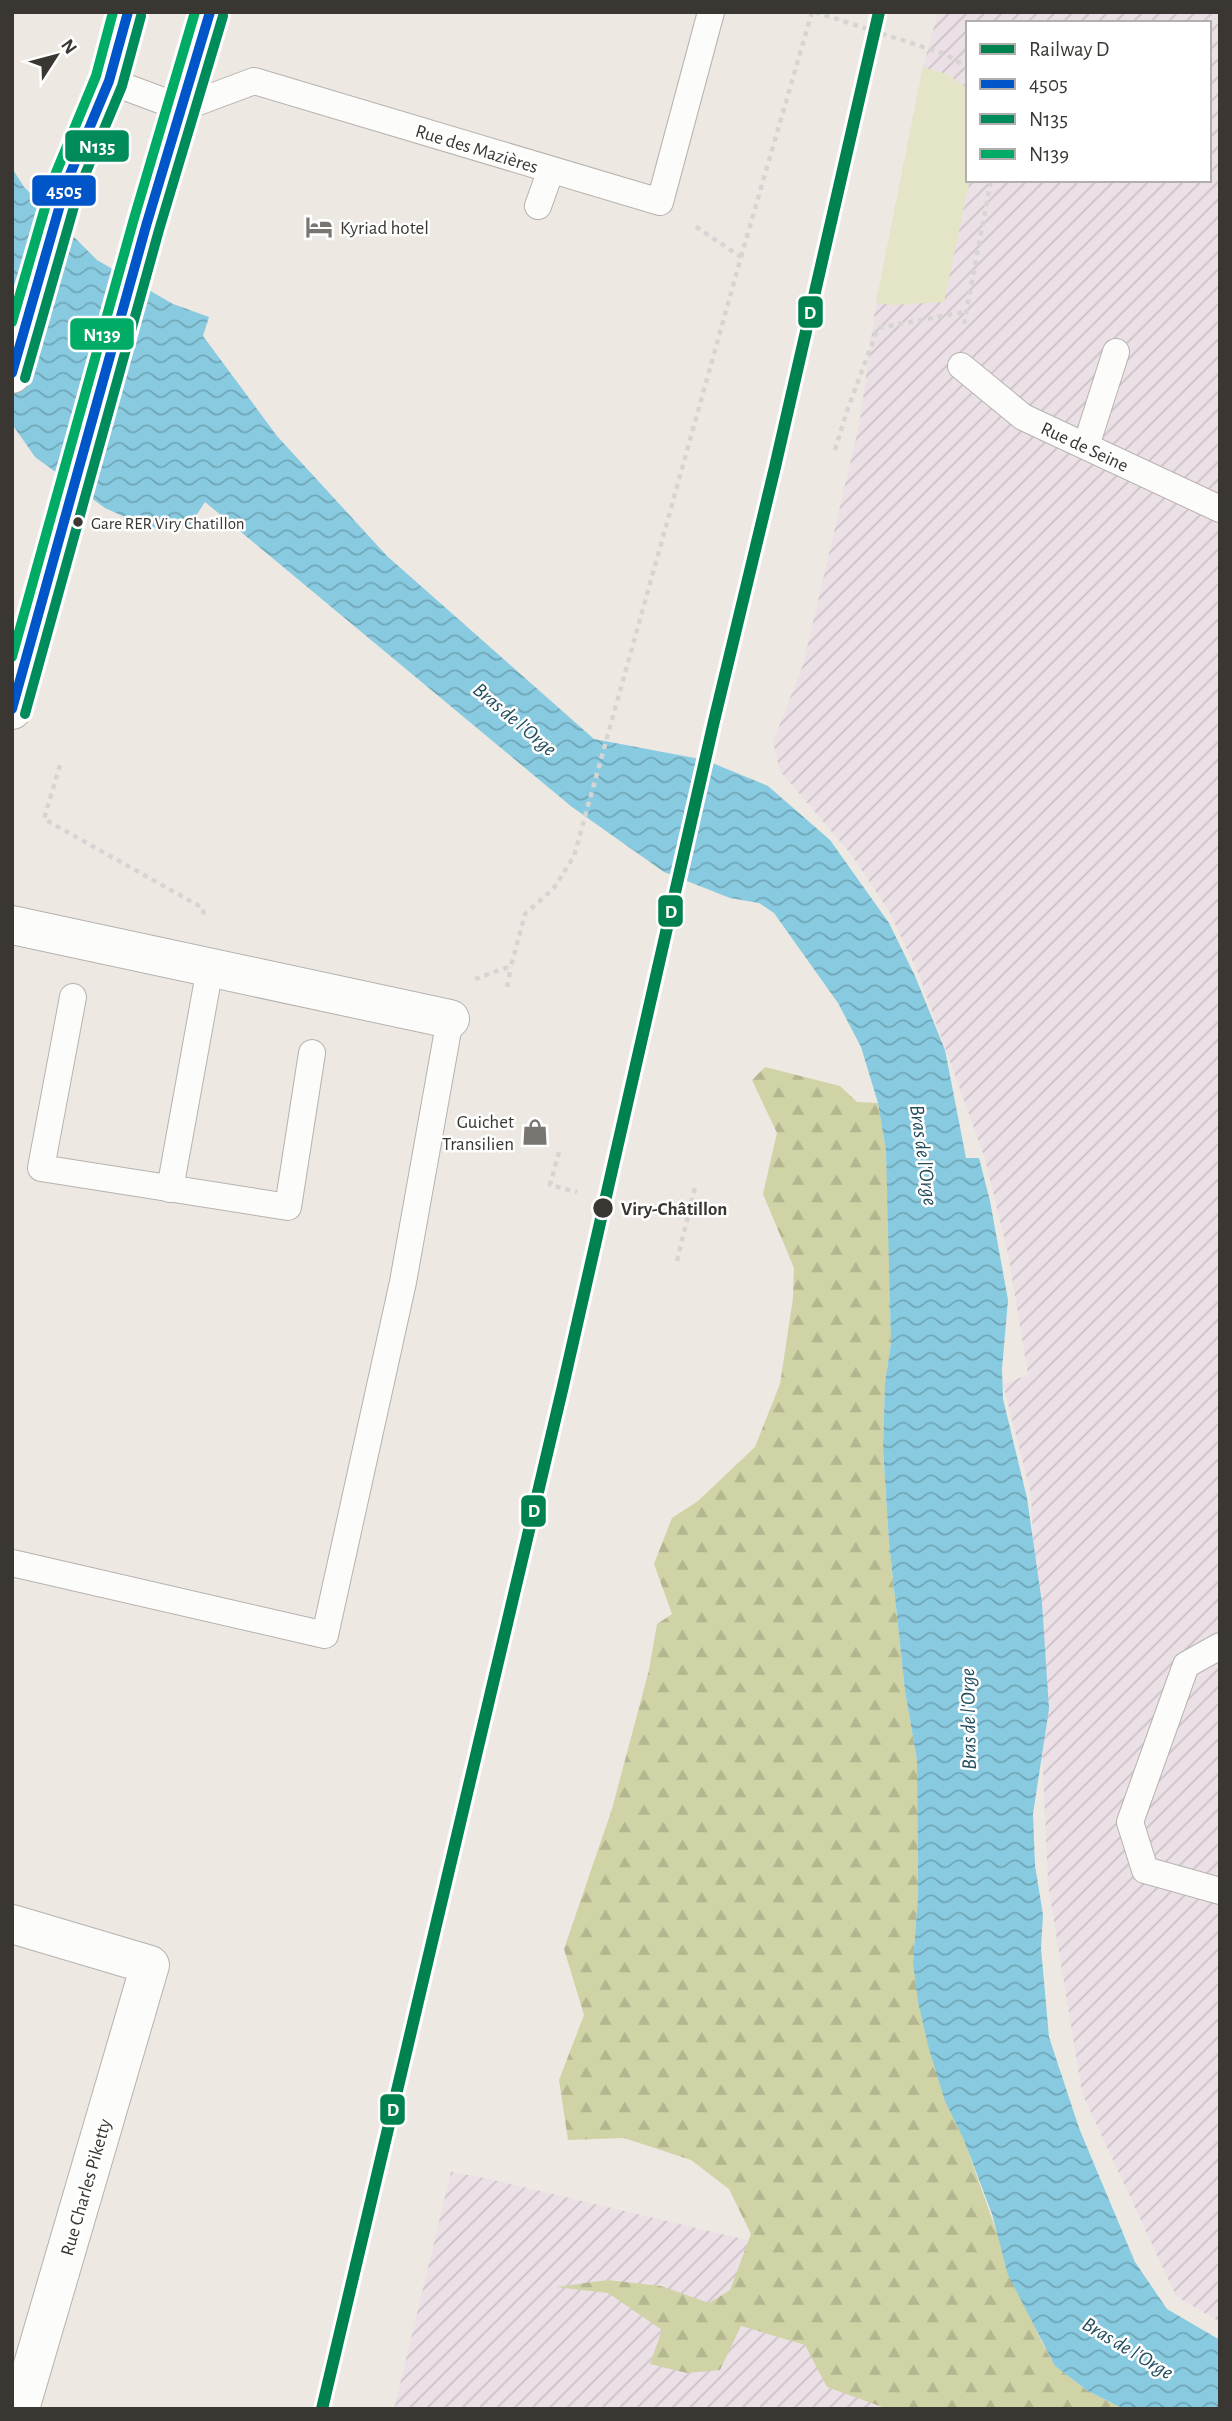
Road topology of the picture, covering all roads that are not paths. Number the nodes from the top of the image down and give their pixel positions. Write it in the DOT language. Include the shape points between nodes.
graph roads {
  1 [pos="128,12"];
  2 [pos="210,12"];
  3 [pos="711,12"];
  4 [pos="109,81"];
  5 [pos="182,108"];
  6 [pos="551,170"];
  7 [pos="538,205"];
  8 [pos="1116,352"];
  9 [pos="961,366"];
  10 [pos="12,373"];
  11 [pos="1086,446"];
  12 [pos="1220,509"];
  13 [pos="12,710"];
  14 [pos="12,925"];
  15 [pos="210,968"];
  16 [pos="73,997"];
  17 [pos="450,1019"];
  18 [pos="312,1053"];
  19 [pos="170,1189"];
  20 [pos="12,1563"];
  21 [pos="1220,1646"];
  22 [pos="1220,1891"];
  23 [pos="12,1924"];
  24 [pos="20,2409"];
  1 -- 4 [label="main road"];
  2 -- 5 [label="main road"];
  3 -- 6 [label="lane, Rue des Mazières" via="660,202"];
  4 -- 5 [label="lane"];
  4 -- 10 [label="main road" via="66,184"];
  5 -- 6 [label="lane, Rue des Mazières" via="254,81"];
  5 -- 13 [label="main road"];
  6 -- 7 [label="lane"];
  8 -- 11 [label="lane"];
  9 -- 11 [label="lane, Rue de Seine" via="1023,417"];
  11 -- 12 [label="lane, Rue de Seine"];
  14 -- 15 [label="main road"];
  15 -- 17 [label="main road"];
  15 -- 19 [label="lane"];
  16 -- 19 [label="lane" via="41,1168"];
  17 -- 20 [label="lane" via="403,1282 325,1635"];
  18 -- 19 [label="lane" via="288,1208"];
  21 -- 22 [label="lane" via="1186,1665 1130,1822 1144,1870"];
  23 -- 24 [label="main road, Rue Charles Piketty" via="150,1965"];
}
